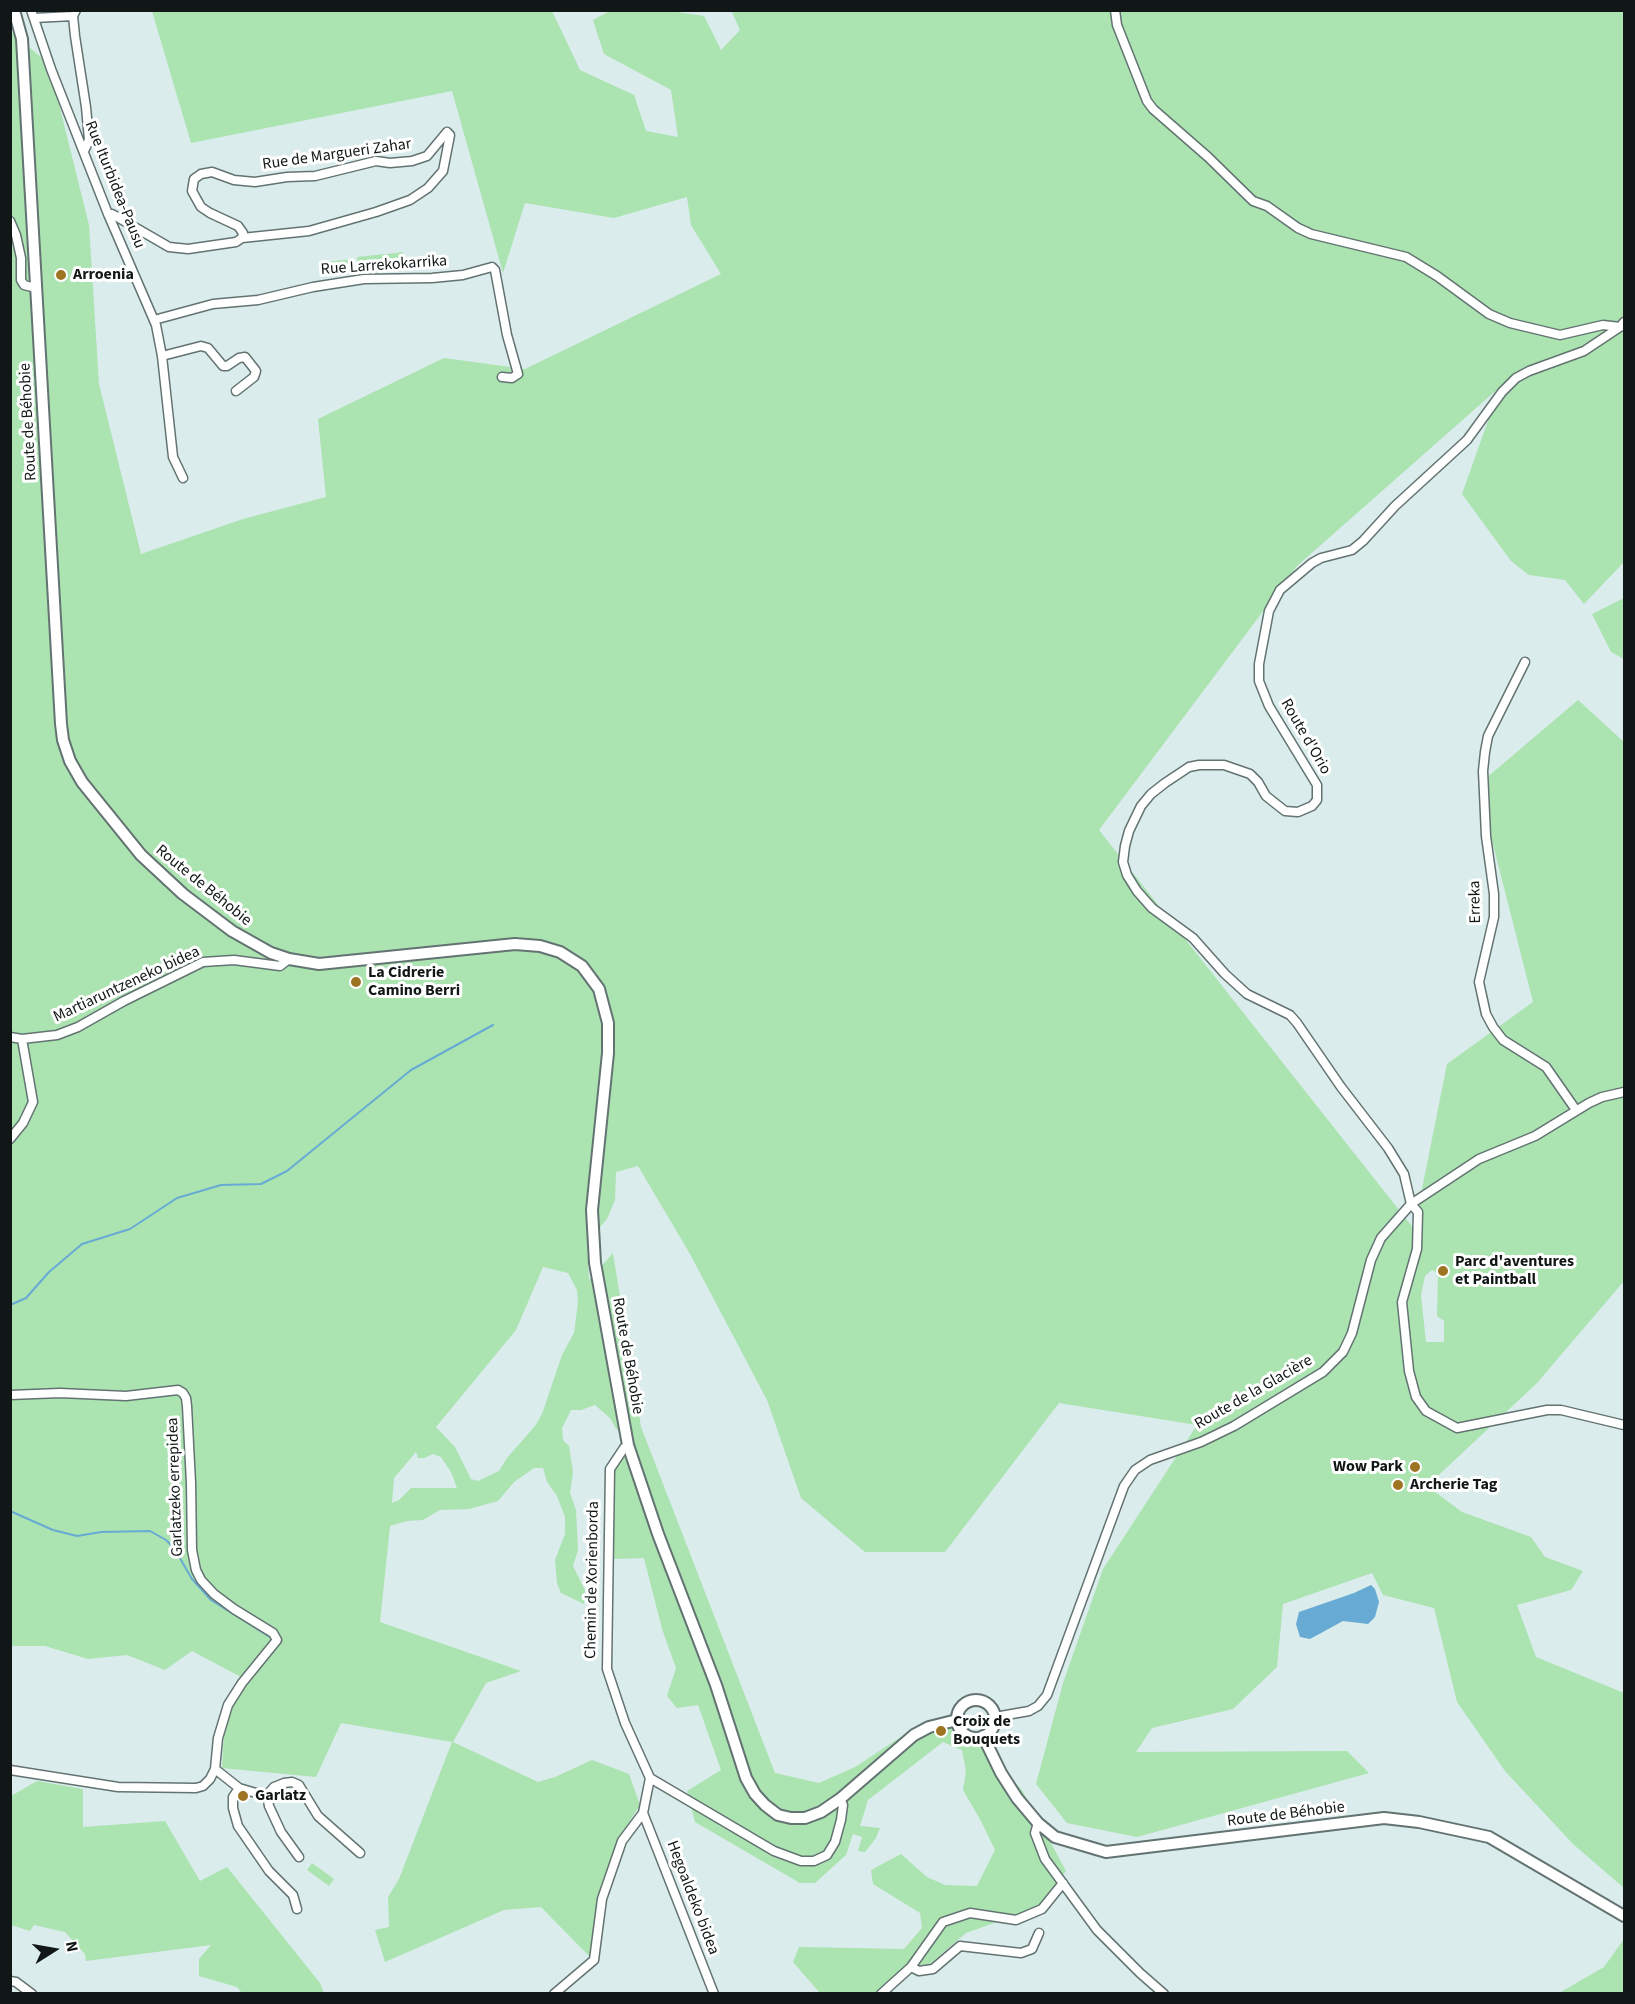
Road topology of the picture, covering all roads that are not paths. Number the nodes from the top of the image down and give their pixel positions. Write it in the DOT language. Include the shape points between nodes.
graph roads {
  1 [pos="14,10"];
  2 [pos="1115,10"];
  3 [pos="74,13"];
  4 [pos="33,14"];
  5 [pos="84,151"];
  6 [pos="108,214"];
  7 [pos="10,221"];
  8 [pos="242,238"];
  9 [pos="36,288"];
  10 [pos="154,320"];
  11 [pos="1622,324"];
  12 [pos="162,356"];
  13 [pos="502,377"];
  14 [pos="236,391"];
  15 [pos="183,477"];
  16 [pos="1525,662"];
  17 [pos="289,959"];
  18 [pos="10,1037"];
  19 [pos="22,1039"];
  20 [pos="1624,1092"];
  21 [pos="1576,1110"];
  22 [pos="10,1139"];
  23 [pos="1411,1204"];
  24 [pos="10,1395"];
  25 [pos="1624,1425"];
  26 [pos="628,1445"];
  27 [pos="995,1717"];
  28 [pos="957,1720"];
  29 [pos="983,1736"];
  30 [pos="215,1769"];
  31 [pos="10,1770"];
  32 [pos="650,1778"];
  33 [pos="239,1788"];
  34 [pos="267,1795"];
  35 [pos="840,1799"];
  36 [pos="643,1813"];
  37 [pos="1038,1823"];
  38 [pos="360,1853"];
  39 [pos="299,1857"];
  40 [pos="1063,1883"];
  41 [pos="297,1910"];
  42 [pos="1624,1916"];
  43 [pos="1039,1933"];
  44 [pos="911,1967"];
  45 [pos="10,1982"];
  46 [pos="32,1994"];
  47 [pos="554,1994"];
  48 [pos="714,1994"];
  49 [pos="881,1994"];
  50 [pos="1164,1994"];
  1 -- 9 [label="main road, Route de Béhobie" via="22,39"];
  2 -- 11 [label="street" via="1117,25 1147,101 1253,201 1311,234 1406,257 1489,314 1510,323 1560,335"];
  3 -- 4 [label="street"];
  3 -- 5 [label="street" via="89,140"];
  4 -- 5 [label="street, Rue Iturbidea-Pausu"];
  5 -- 6 [label="street, Rue Iturbidea-Pausu"];
  6 -- 8 [label="street, Rue de Margueri Zahar" via="169,248 188,249"];
  6 -- 10 [label="street, Rue Iturbidea-Pausu"];
  7 -- 9 [label="street" via="21,258 21,280"];
  8 -- 8 [label="street, Rue de Margueri Zahar" via="309,231 410,200 443,171 450,135 447,132 427,156 412,161 376,161 315,176 255,182 212,172 194,179 192,191 201,207 238,226"];
  9 -- 17 [label="main road, Route de Béhobie" via="63,740 70,761 81,782 142,851 235,926"];
  10 -- 12 [label="street, Rue Iturbidea-Pausu"];
  10 -- 13 [label="street, Rue Larrekokarrika" via="213,304 258,300 313,286 364,279 453,276 492,267 518,374"];
  11 -- 23 [label="street, Route d'Orio" via="1584,351 1516,378 1467,440 1363,541 1352,550 1312,563 1280,590 1266,622 1259,681 1269,706 1317,785 1317,800 1312,806 1298,812 1285,811 1266,796 1250,774 1224,765 1199,765 1151,794 1134,818 1125,846 1127,875 1152,908 1192,938 1247,994 1298,1023 1388,1148 1404,1174"];
  12 -- 14 [label="street" via="201,346 208,348 223,366 245,357 256,371"];
  12 -- 15 [label="street, Rue Iturbidea-Pausu" via="172,458"];
  16 -- 21 [label="street, Erreka" via="1488,736 1485,752 1486,836 1494,917 1479,981 1492,1027 1503,1040 1546,1067"];
  17 -- 19 [label="street, Martiaruntzeneko bidea" via="280,966 234,960 203,962 78,1027 57,1035"];
  17 -- 26 [label="main road, Route de Béhobie" via="319,964 515,944 540,946 561,952 582,966 599,989 608,1023 608,1053 592,1210 594,1252"];
  18 -- 19 [label="street, Martiaruntzeneko bidea"];
  19 -- 22 [label="street" via="33,1102"];
  20 -- 21 [label="street, Route de la Glacière" via="1602,1097"];
  21 -- 23 [label="street, Route de la Glacière" via="1535,1136 1479,1159"];
  23 -- 25 [label="street" via="1418,1212 1418,1249 1402,1302 1409,1371 1416,1397 1426,1411 1457,1428 1547,1410"];
  23 -- 27 [label="street, Route de la Glacière" via="1381,1238 1371,1260 1353,1334 1343,1352 1323,1372 1234,1426 1150,1460 1135,1470 1124,1486 1047,1695 1029,1710"];
  24 -- 30 [label="street, Garlatzeko errepidea" via="126,1396 178,1390 186,1398 196,1570 223,1602 277,1637 228,1705 218,1738"];
  26 -- 32 [label="street, Chemin de Xorienborda" via="610,1469 607,1669 625,1723"];
  26 -- 35 [label="main road, Route de Béhobie" via="755,1794 778,1815 791,1818 822,1812"];
  27 -- 28 [label="main road" via="986,1702 975,1700 960,1708"];
  27 -- 29 [label="main road" via="992,1729"];
  28 -- 29 [label="main road" via="966,1735"];
  28 -- 35 [label="main road, Route de Béhobie" via="915,1735"];
  29 -- 37 [label="main road, Route de Béhobie" via="1001,1773"];
  30 -- 31 [label="street" via="203,1786 196,1788 118,1787"];
  30 -- 33 [label="street"];
  32 -- 35 [label="street" via="774,1851 801,1861 828,1855 841,1820"];
  32 -- 36 [label="street"];
  33 -- 34 [label="street"];
  33 -- 41 [label="street" via="233,1797 238,1826 269,1871 293,1895"];
  34 -- 38 [label="street" via="284,1783 299,1785 318,1816"];
  34 -- 39 [label="street" via="281,1832"];
  36 -- 47 [label="street" via="622,1841 602,1899 594,1960"];
  36 -- 48 [label="street, Hegoaldeko bidea"];
  37 -- 40 [label="street" via="1035,1833 1045,1859"];
  37 -- 42 [label="main road, Route de Béhobie" via="1055,1837 1106,1852 1384,1818 1419,1822 1489,1837"];
  40 -- 44 [label="street" via="1042,1909 1016,1920 970,1913 943,1922"];
  40 -- 50 [label="street" via="1097,1930"];
  43 -- 44 [label="street" via="1032,1949 1021,1953 960,1946 933,1969 919,1971"];
  44 -- 49 [label="street"];
  45 -- 46 [label="street"];
}
